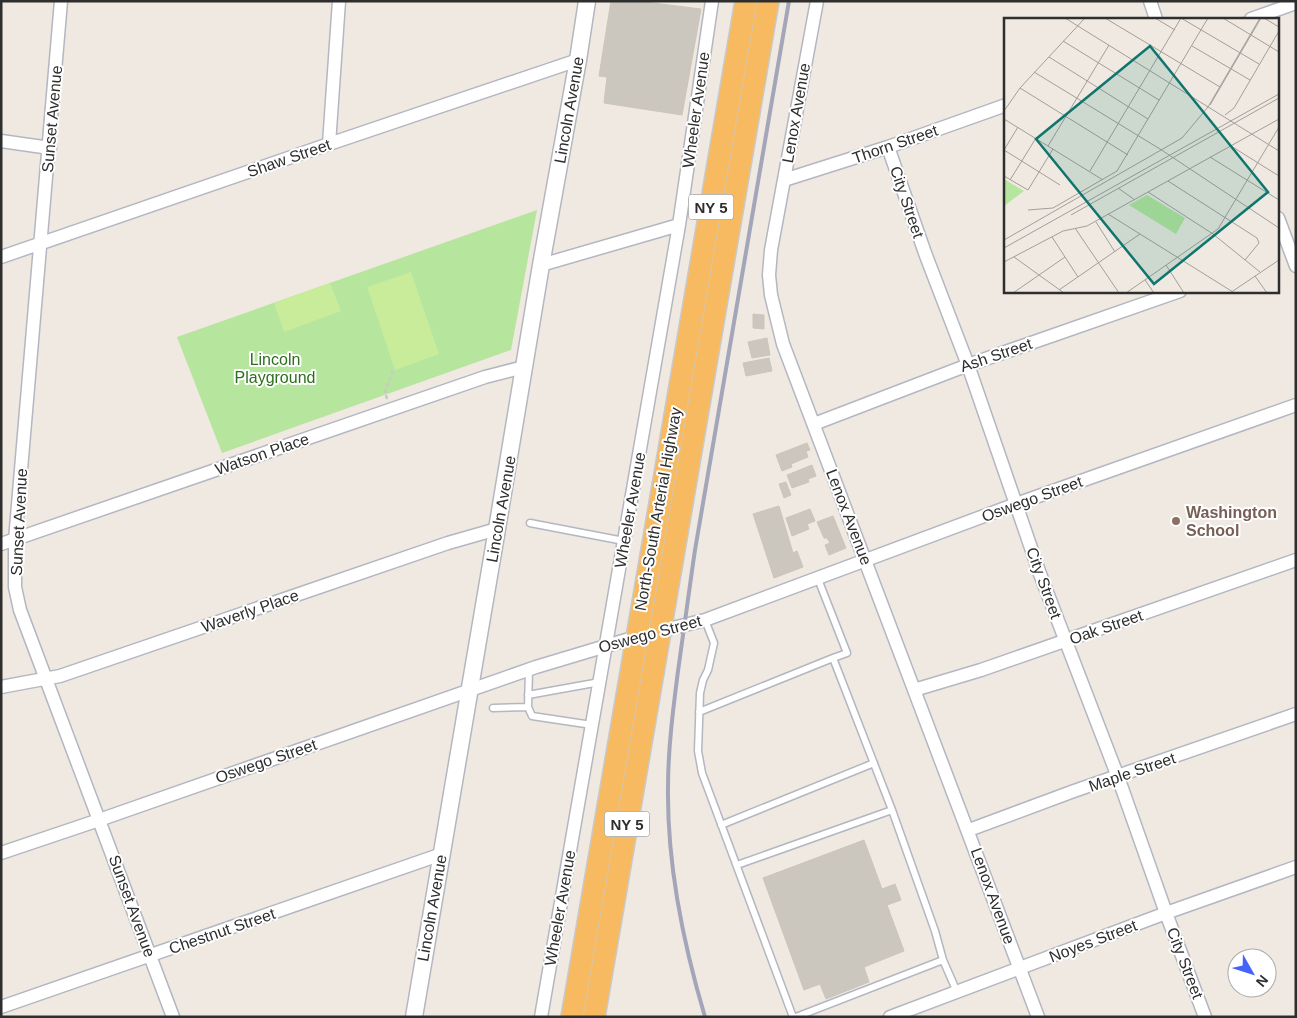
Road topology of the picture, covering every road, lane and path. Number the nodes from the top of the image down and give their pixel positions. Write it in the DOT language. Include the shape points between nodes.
graph roads {
  1 [pos="61,1"];
  2 [pos="340,1"];
  3 [pos="587,1"];
  4 [pos="712,1"];
  5 [pos="746,1"];
  6 [pos="768,1"];
  7 [pos="817,1"];
  8 [pos="1150,1"];
  9 [pos="1296,3"];
  10 [pos="1156,18"];
  11 [pos="1254,18"];
  12 [pos="578,60"];
  13 [pos="1004,106"];
  14 [pos="1,141"];
  15 [pos="329,144"];
  16 [pos="888,147"];
  17 [pos="50,148"];
  18 [pos="784,180"];
  19 [pos="1280,223"];
  20 [pos="679,225"];
  21 [pos="41,243"];
  22 [pos="1293,252"];
  23 [pos="1280,256"];
  24 [pos="1,257"];
  25 [pos="541,265"];
  26 [pos="1296,266"];
  27 [pos="1177,292"];
  28 [pos="968,365"];
  29 [pos="524,366"];
  30 [pos="394,368"];
  31 [pos="1296,405"];
  32 [pos="391,409"];
  33 [pos="814,424"];
  34 [pos="1016,504"];
  35 [pos="530,523"];
  36 [pos="497,529"];
  37 [pos="15,540"];
  38 [pos="624,542"];
  39 [pos="1,544"];
  40 [pos="865,560"];
  41 [pos="1296,560"];
  42 [pos="818,578"];
  43 [pos="705,620"];
  44 [pos="660,631"];
  45 [pos="636,637"];
  46 [pos="1066,641"];
  47 [pos="606,646"];
  48 [pos="833,658"];
  49 [pos="529,669"];
  50 [pos="45,678"];
  51 [pos="600,682"];
  52 [pos="1,687"];
  53 [pos="470,690"];
  54 [pos="914,690"];
  55 [pos="528,695"];
  56 [pos="528,707"];
  57 [pos="493,708"];
  58 [pos="699,712"];
  59 [pos="1296,714"];
  60 [pos="592,725"];
  61 [pos="874,763"];
  62 [pos="1118,777"];
  63 [pos="892,810"];
  64 [pos="99,820"];
  65 [pos="721,825"];
  66 [pos="969,830"];
  67 [pos="1,853"];
  68 [pos="442,854"];
  69 [pos="737,865"];
  70 [pos="1296,867"];
  71 [pos="1166,913"];
  72 [pos="150,956"];
  73 [pos="943,960"];
  74 [pos="1019,968"];
  75 [pos="957,992"];
  76 [pos="1,1007"];
  77 [pos="173,1017"];
  78 [pos="414,1017"];
  79 [pos="541,1017"];
  80 [pos="572,1017"];
  81 [pos="594,1017"];
  82 [pos="794,1017"];
  83 [pos="890,1017"];
  84 [pos="1038,1017"];
  85 [pos="1206,1017"];
  1 -- 17 [label="street, Sunset Avenue"];
  2 -- 15 [label="street"];
  3 -- 12 [label="street, Lincoln Avenue"];
  4 -- 20 [label="street, Wheeler Avenue"];
  5 -- 45 [label="highway, North-South Arterial Highway / NY 5"];
  6 -- 44 [label="highway, North-South Arterial Highway / NY 5"];
  7 -- 18 [label="street, Lenox Avenue"];
  8 -- 10 [label="street"];
  9 -- 11 [label="street"];
  12 -- 15 [label="street, Shaw Street"];
  12 -- 25 [label="street, Lincoln Avenue"];
  13 -- 16 [label="street, Thorn Street"];
  14 -- 17 [label="street"];
  15 -- 21 [label="street, Shaw Street"];
  16 -- 18 [label="street, Thorn Street"];
  16 -- 28 [label="street, City Street"];
  17 -- 21 [label="street, Sunset Avenue"];
  18 -- 33 [label="street, Lenox Avenue" via="771,250 771,295 783,344"];
  19 -- 22 [label="street"];
  20 -- 25 [label="street"];
  20 -- 38 [label="street, Wheeler Avenue"];
  21 -- 24 [label="street, Shaw Street"];
  21 -- 37 [label="street, Sunset Avenue"];
  22 -- 23 [label="street"];
  22 -- 26 [label="street"];
  25 -- 29 [label="street, Lincoln Avenue"];
  27 -- 28 [label="street, Ash Street"];
  28 -- 33 [label="street, Ash Street"];
  28 -- 34 [label="street, City Street"];
  29 -- 32 [label="street, Watson Place"];
  29 -- 36 [label="street, Lincoln Avenue"];
  30 -- 32 [label="path" via="385,390"];
  31 -- 34 [label="street, Oswego Street"];
  32 -- 37 [label="street, Watson Place"];
  33 -- 40 [label="street, Lenox Avenue"];
  34 -- 40 [label="street, Oswego Street"];
  34 -- 46 [label="street, City Street"];
  35 -- 38 [label="lane"];
  36 -- 50 [label="street, Waverly Place" via="60,676"];
  36 -- 53 [label="street, Lincoln Avenue"];
  37 -- 39 [label="street, Watson Place"];
  37 -- 50 [label="street, Sunset Avenue" via="15,587 20,610"];
  38 -- 47 [label="street, Wheeler Avenue"];
  40 -- 42 [label="street, Oswego Street"];
  40 -- 54 [label="street, Lenox Avenue"];
  41 -- 46 [label="street, Oak Street"];
  42 -- 43 [label="street, Oswego Street"];
  42 -- 48 [label="lane" via="846,652"];
  43 -- 44 [label="street, Oswego Street"];
  43 -- 58 [label="lane" via="714,643 701,687"];
  44 -- 45 [label="street, Oswego Street"];
  44 -- 81 [label="highway, North-South Arterial Highway / NY 5"];
  45 -- 47 [label="street, Oswego Street"];
  45 -- 80 [label="highway, North-South Arterial Highway / NY 5"];
  46 -- 54 [label="street, Oak Street"];
  46 -- 62 [label="street, City Street"];
  47 -- 49 [label="street, Oswego Street"];
  47 -- 51 [label="street, Wheeler Avenue"];
  48 -- 58 [label="lane"];
  48 -- 61 [label="lane"];
  49 -- 53 [label="street, Oswego Street"];
  49 -- 55 [label="lane"];
  50 -- 52 [label="street, Waverly Place"];
  50 -- 64 [label="street, Sunset Avenue"];
  51 -- 55 [label="lane"];
  51 -- 60 [label="street, Wheeler Avenue"];
  53 -- 64 [label="street, Oswego Street"];
  53 -- 68 [label="street, Lincoln Avenue"];
  54 -- 66 [label="street, Lenox Avenue"];
  55 -- 56 [label="lane"];
  56 -- 57 [label="lane"];
  56 -- 60 [label="lane" via="532,716"];
  58 -- 65 [label="lane" via="698,751 702,773"];
  59 -- 62 [label="street, Maple Street"];
  60 -- 79 [label="street, Wheeler Avenue"];
  61 -- 63 [label="lane"];
  61 -- 65 [label="lane"];
  62 -- 66 [label="street, Maple Street"];
  62 -- 71 [label="street, City Street"];
  63 -- 69 [label="lane"];
  63 -- 73 [label="lane"];
  64 -- 67 [label="street, Oswego Street"];
  64 -- 72 [label="street, Sunset Avenue"];
  65 -- 69 [label="lane"];
  66 -- 74 [label="street, Lenox Avenue"];
  68 -- 72 [label="street, Chestnut Street"];
  68 -- 78 [label="street, Lincoln Avenue"];
  69 -- 82 [label="lane"];
  70 -- 71 [label="street, Noyes Street"];
  71 -- 74 [label="street, Noyes Street"];
  71 -- 85 [label="street, City Street"];
  72 -- 76 [label="street, Chestnut Street"];
  72 -- 77 [label="street, Sunset Avenue"];
  73 -- 75 [label="lane"];
  73 -- 82 [label="lane"];
  74 -- 75 [label="street, Noyes Street"];
  74 -- 84 [label="street, Lenox Avenue"];
  75 -- 83 [label="street, Noyes Street"];
}
